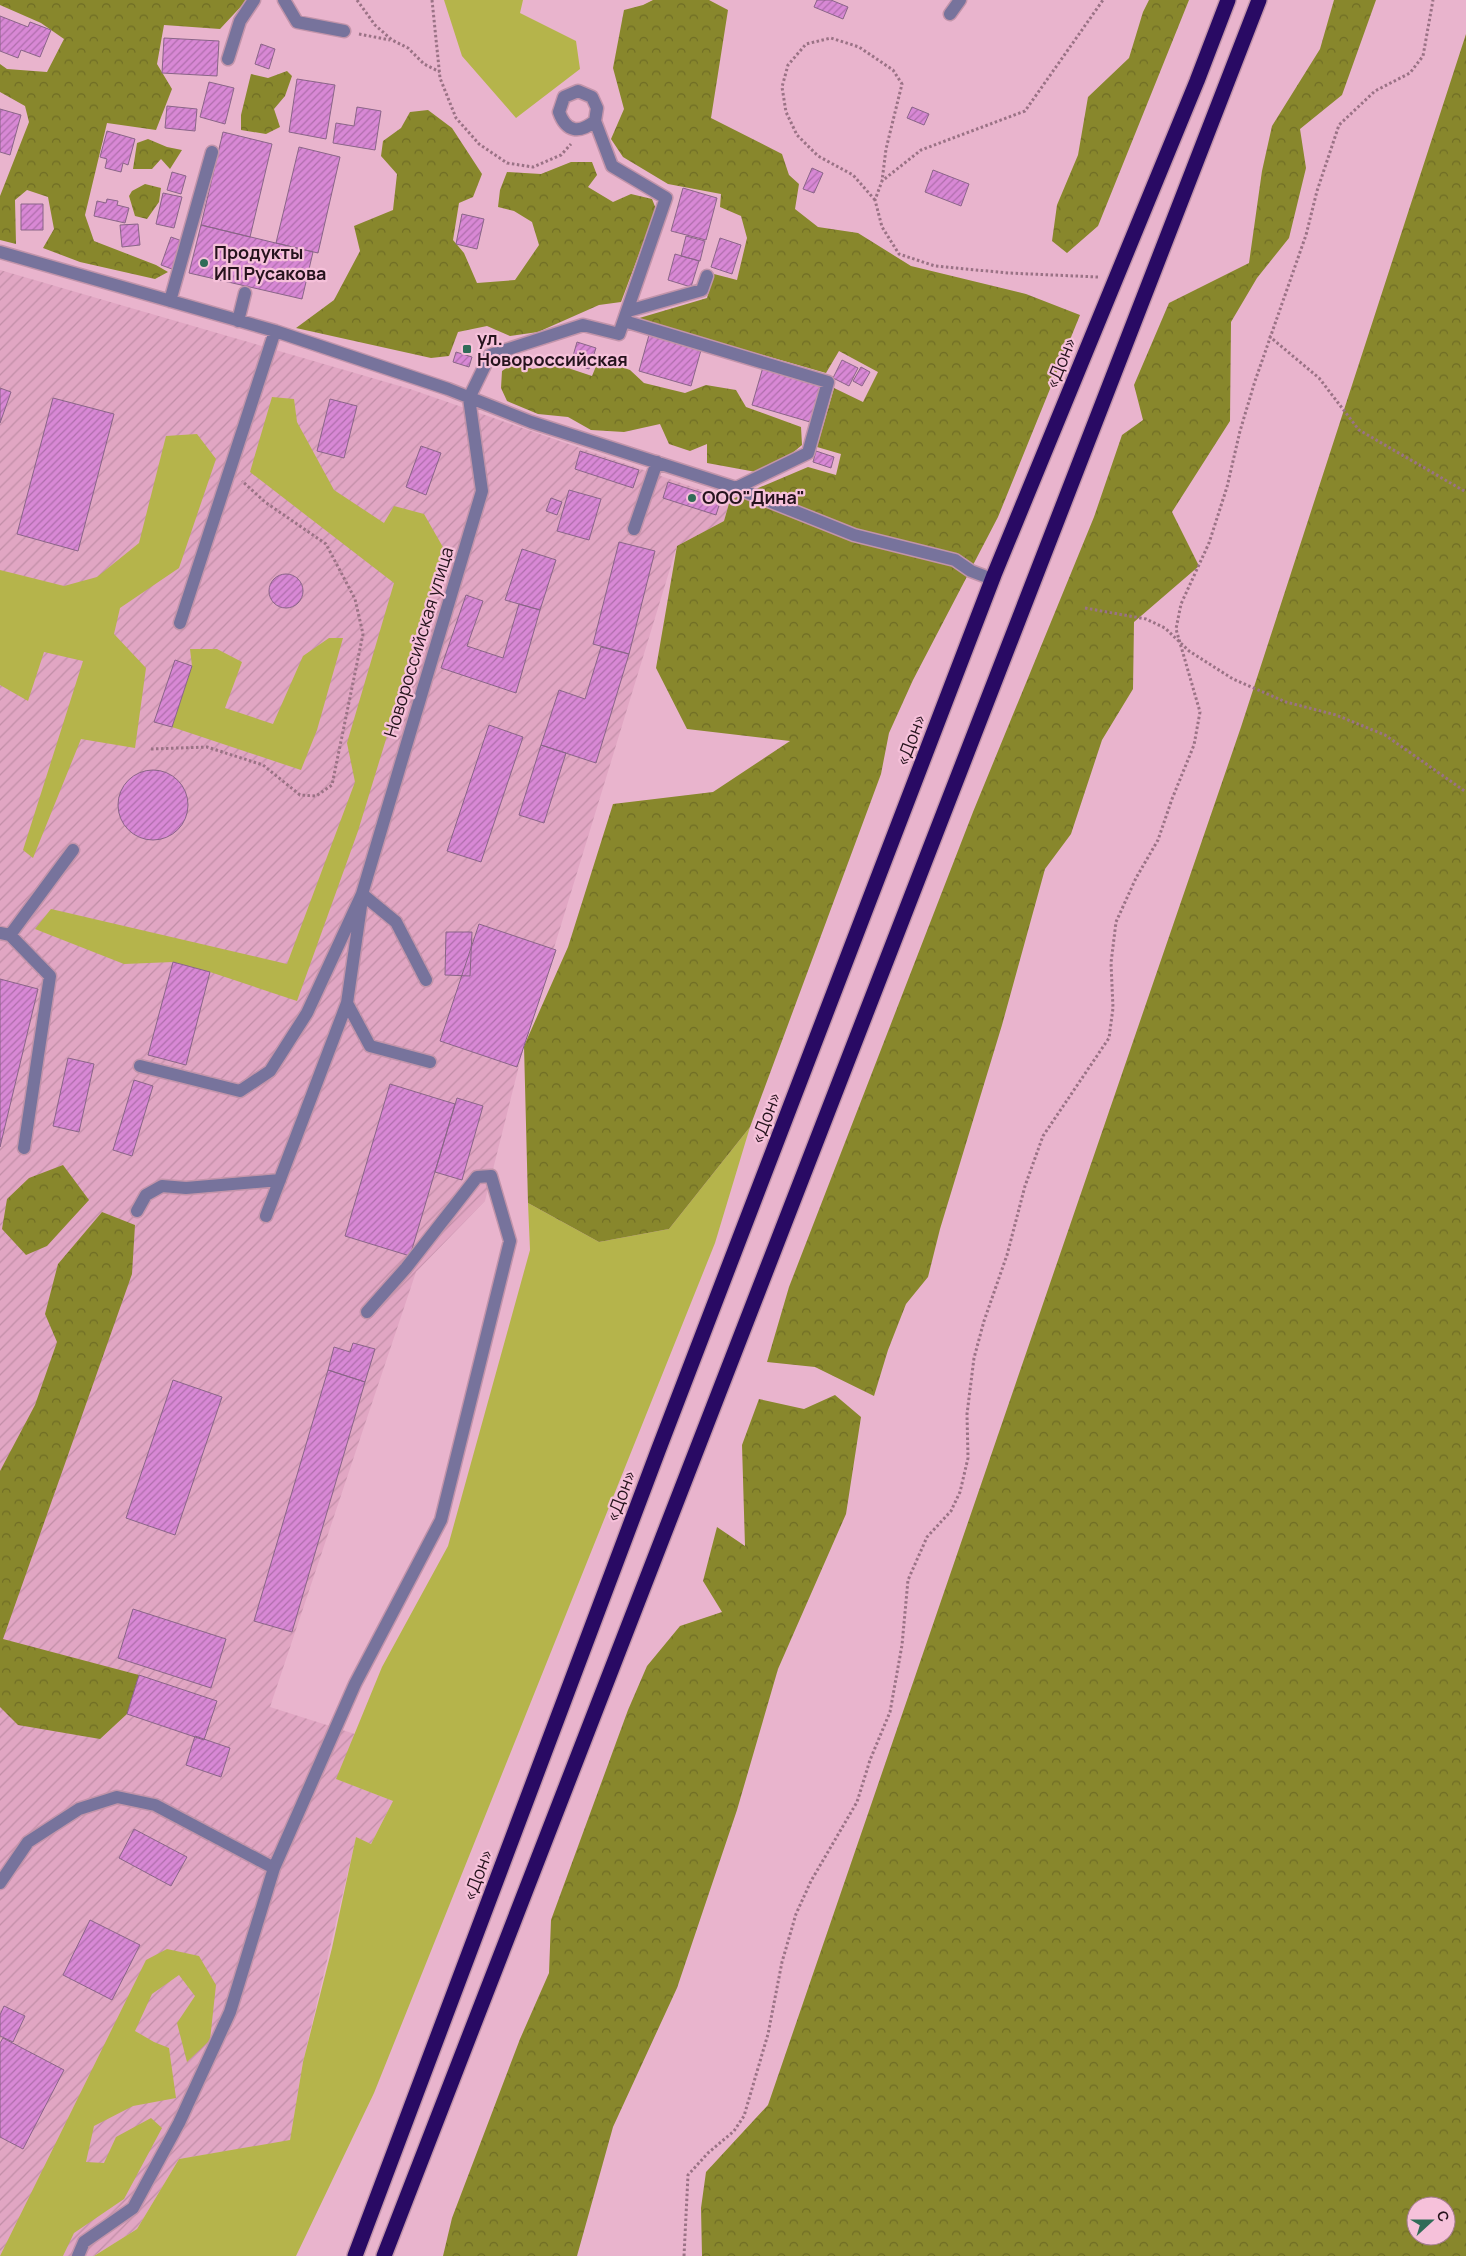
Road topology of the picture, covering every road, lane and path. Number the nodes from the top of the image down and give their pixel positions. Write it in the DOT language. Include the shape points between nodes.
graph roads {
  1 [pos="254,0"];
  2 [pos="284,0"];
  3 [pos="357,0"];
  4 [pos="432,0"];
  5 [pos="960,0"];
  6 [pos="1103,0"];
  7 [pos="1228,0"];
  8 [pos="1259,0"];
  9 [pos="1433,0"];
  10 [pos="950,14"];
  11 [pos="344,30"];
  12 [pos="392,40"];
  13 [pos="228,59"];
  14 [pos="440,72"];
  15 [pos="595,121"];
  16 [pos="574,130"];
  17 [pos="212,152"];
  18 [pos="882,181"];
  19 [pos="875,200"];
  20 [pos="0,252"];
  21 [pos="708,276"];
  22 [pos="1116,278"];
  23 [pos="245,293"];
  24 [pos="170,301"];
  25 [pos="626,316"];
  26 [pos="238,321"];
  27 [pos="275,331"];
  28 [pos="1269,336"];
  29 [pos="469,398"];
  30 [pos="657,462"];
  31 [pos="231,471"];
  32 [pos="736,488"];
  33 [pos="1466,492"];
  34 [pos="634,529"];
  35 [pos="992,579"];
  36 [pos="1085,608"];
  37 [pos="180,623"];
  38 [pos="1179,640"];
  39 [pos="151,749"];
  40 [pos="1466,792"];
  41 [pos="74,850"];
  42 [pos="362,894"];
  43 [pos="5,934"];
  44 [pos="426,980"];
  45 [pos="347,1003"];
  46 [pos="430,1062"];
  47 [pos="140,1066"];
  48 [pos="24,1148"];
  49 [pos="280,1180"];
  50 [pos="137,1212"];
  51 [pos="266,1216"];
  52 [pos="367,1312"];
  53 [pos="274,1868"];
  54 [pos="0,1883"];
  55 [pos="78,2256"];
  56 [pos="355,2256"];
  57 [pos="384,2256"];
  58 [pos="684,2256"];
  1 -- 13 [label="street" via="240,21"];
  2 -- 11 [label="street" via="297,22"];
  3 -- 12 [label="path" via="375,25"];
  4 -- 14 [label="path"];
  5 -- 10 [label="street"];
  6 -- 18 [label="path" via="1025,111 921,150"];
  7 -- 22 [label="highway, «Дон»"];
  8 -- 57 [label="highway" via="562,1786"];
  9 -- 28 [label="path" via="1423,56 1419,62 1410,72 1375,91 1339,125 1306,234"];
  11 -- 12 [label="path"];
  12 -- 14 [label="path"];
  14 -- 16 [label="path" via="456,118 479,144 507,163 533,166 561,155 572,142"];
  15 -- 16 [label="street" via="585,129"];
  15 -- 16 [label="street" via="598,108 592,97 578,91 564,97 559,112 562,122"];
  15 -- 25 [label="street" via="612,166 666,198"];
  17 -- 24 [label="street"];
  18 -- 19 [label="path"];
  18 -- 19 [label="path" via="886,148 902,84 893,70 859,47 831,38 806,44 788,65 782,87 786,112 797,135 818,156 853,175"];
  19 -- 22 [label="path" via="882,227 899,254 935,266"];
  20 -- 24 [label="street"];
  21 -- 25 [label="street" via="702,290"];
  22 -- 35 [label="highway, «Дон»"];
  23 -- 26 [label="street"];
  24 -- 26 [label="street"];
  25 -- 29 [label="street" via="619,334 583,325 490,355"];
  25 -- 32 [label="street" via="828,382 808,453"];
  26 -- 27 [label="street"];
  27 -- 29 [label="street"];
  27 -- 31 [label="street"];
  28 -- 33 [label="path" via="1319,378 1359,430"];
  28 -- 38 [label="path" via="1209,543 1181,604 1176,629"];
  29 -- 30 [label="street" via="531,422"];
  29 -- 42 [label="street, Новороссийская улица" via="482,491"];
  30 -- 32 [label="street"];
  30 -- 34 [label="street"];
  31 -- 37 [label="street"];
  31 -- 39 [label="path" via="266,502 326,544 355,598 363,634 332,785 316,796 300,795 263,764 207,748"];
  32 -- 35 [label="street" via="854,535 955,560"];
  35 -- 56 [label="highway, «Дон»" via="658,1451"];
  36 -- 38 [label="path" via="1146,619 1165,628"];
  38 -- 40 [label="path" via="1189,651 1233,679 1286,702 1336,715 1386,735"];
  38 -- 58 [label="path" via="1200,712 1194,744 1158,840 1116,922 1110,963 1113,1008 1109,1038 1043,1136 1028,1177 974,1358 967,1414 968,1458 960,1492 951,1511 927,1538 908,1580 902,1645 890,1712 857,1802 811,1881 796,1914 782,1962 768,2034 744,2116 734,2131 688,2175"];
  41 -- 43 [label="street"];
  42 -- 44 [label="street" via="396,922"];
  42 -- 45 [label="street"];
  42 -- 47 [label="street" via="307,1013 270,1071 240,1091"];
  43 -- 48 [label="street" via="50,976"];
  45 -- 46 [label="street" via="370,1046"];
  45 -- 49 [label="street"];
  49 -- 50 [label="street" via="186,1188 162,1186 146,1194"];
  49 -- 51 [label="street"];
  52 -- 53 [label="street" via="477,1177 490,1176 510,1241 440,1520 355,1684"];
  53 -- 54 [label="street" via="154,1805 118,1797 79,1809 28,1842"];
  53 -- 55 [label="street" via="230,2012 179,2123 133,2208 84,2242"];
}
